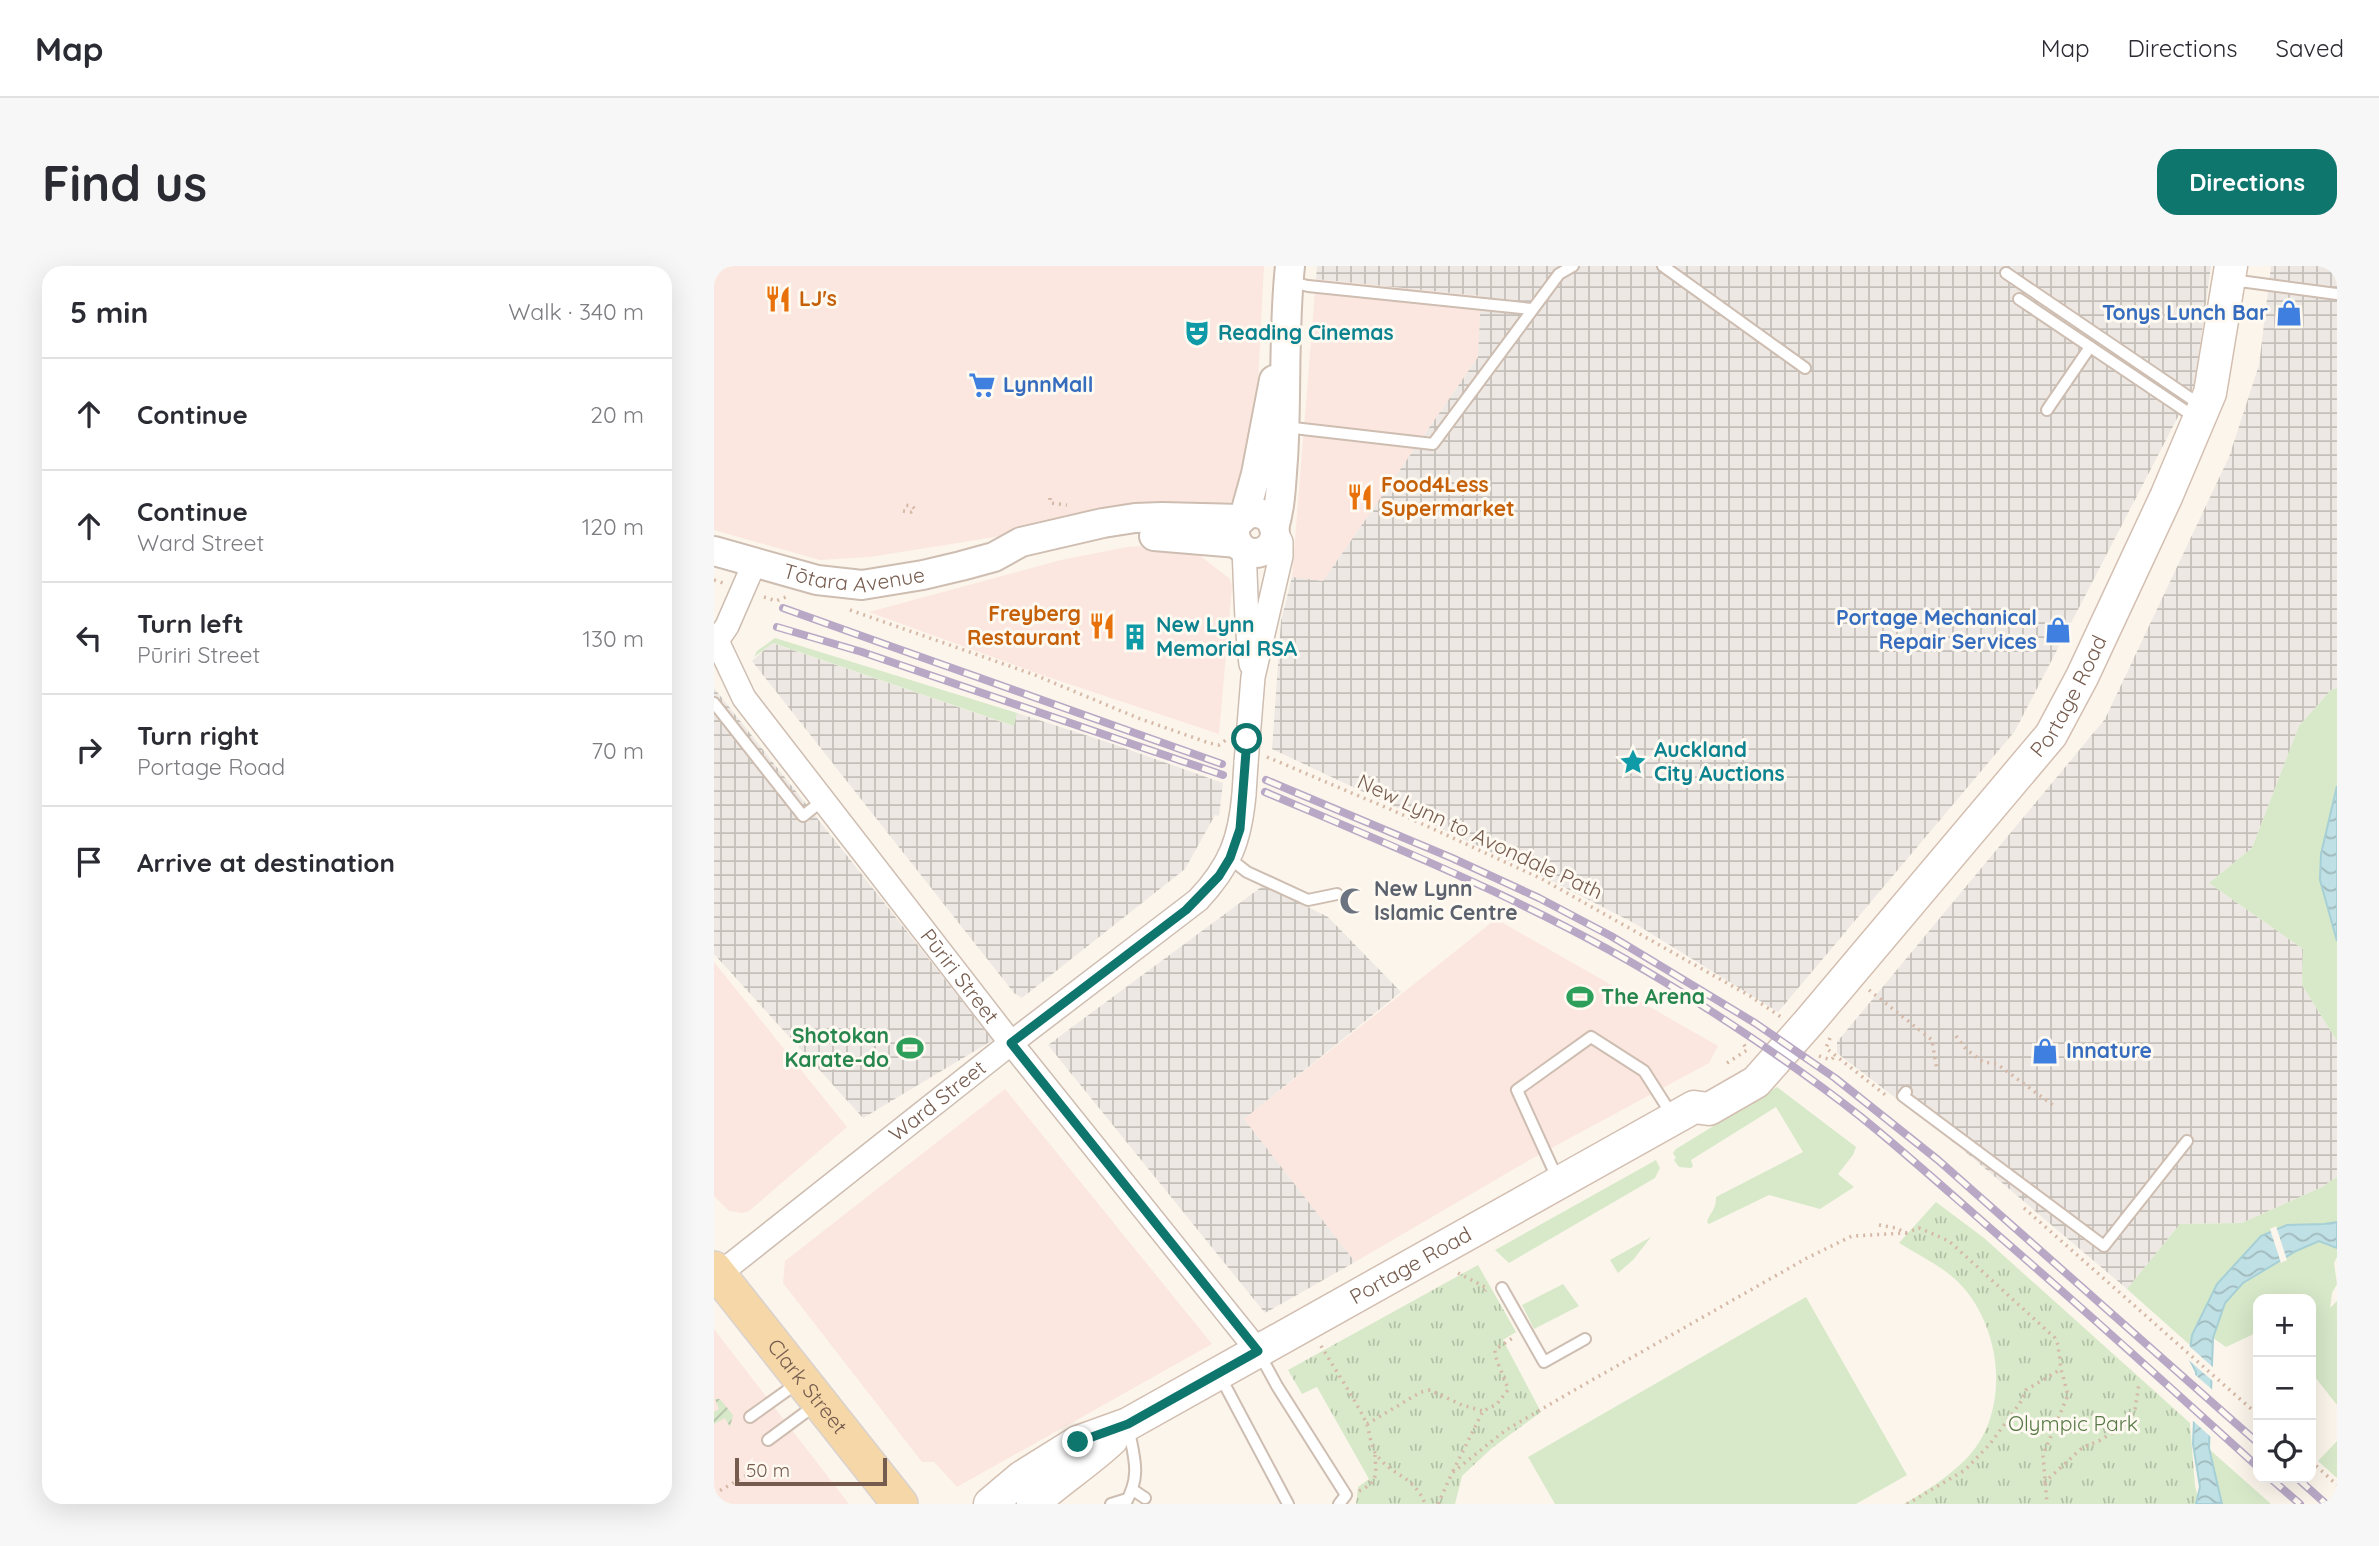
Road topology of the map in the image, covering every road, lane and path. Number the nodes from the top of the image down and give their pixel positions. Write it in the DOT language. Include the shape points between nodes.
graph roads {
  1 [pos="1573,266"];
  2 [pos="1663,266"];
  3 [pos="2007,273"];
  4 [pos="2230,273"];
  5 [pos="1289,274"];
  6 [pos="2337,294"];
  7 [pos="2019,299"];
  8 [pos="1532,309"];
  9 [pos="1285,330"];
  10 [pos="2090,347"];
  11 [pos="1805,368"];
  12 [pos="2047,410"];
  13 [pos="2201,414"];
  14 [pos="1285,427"];
  15 [pos="904,505"];
  16 [pos="903,511"];
  17 [pos="1274,529"];
  18 [pos="1242,532"];
  19 [pos="714,551"];
  20 [pos="994,557"];
  21 [pos="754,564"];
  22 [pos="714,580"];
  23 [pos="720,582"];
  24 [pos="848,609"];
  25 [pos="716,643"];
  26 [pos="714,677"];
  27 [pos="1253,677"];
  28 [pos="744,698"];
  29 [pos="714,703"];
  30 [pos="1230,737"];
  31 [pos="1255,760"];
  32 [pos="822,800"];
  33 [pos="1230,858"];
  34 [pos="1337,894"];
  35 [pos="1869,990"];
  36 [pos="1781,1017"];
  37 [pos="1956,1036"];
  38 [pos="1011,1043"];
  39 [pos="1743,1043"];
  40 [pos="1819,1056"];
  41 [pos="1835,1056"];
  42 [pos="1727,1063"];
  43 [pos="1937,1071"];
  44 [pos="1906,1092"];
  45 [pos="2054,1106"];
  46 [pos="1684,1112"];
  47 [pos="2187,1141"];
  48 [pos="1559,1182"];
  49 [pos="1879,1225"];
  50 [pos="1906,1233"];
  51 [pos="716,1272"];
  52 [pos="1458,1272"];
  53 [pos="2104,1278"];
  54 [pos="1502,1288"];
  55 [pos="1485,1292"];
  56 [pos="1526,1330"];
  57 [pos="1585,1339"];
  58 [pos="1318,1342"];
  59 [pos="1258,1351"];
  60 [pos="2061,1369"];
  61 [pos="1219,1373"];
  62 [pos="2139,1384"];
  63 [pos="811,1391"];
  64 [pos="1483,1411"];
  65 [pos="2253,1411"];
  66 [pos="750,1417"];
  67 [pos="1128,1424"];
  68 [pos="1367,1424"];
  69 [pos="768,1440"];
  70 [pos="1375,1452"];
  71 [pos="764,1465"];
  72 [pos="2316,1466"];
  73 [pos="1452,1473"];
  74 [pos="2045,1483"];
  75 [pos="2337,1485"];
  76 [pos="714,1494"];
  77 [pos="1129,1498"];
  78 [pos="1145,1498"];
  79 [pos="1343,1499"];
  80 [pos="900,1504"];
  81 [pos="990,1504"];
  82 [pos="1033,1504"];
  83 [pos="1111,1504"];
  84 [pos="1287,1504"];
  85 [pos="1425,1504"];
  86 [pos="1438,1504"];
  87 [pos="1907,1504"];
  88 [pos="2047,1504"];
  1 -- 8 [label="lane" via="1559,274"];
  2 -- 11 [label="lane"];
  3 -- 13 [label="lane"];
  4 -- 6 [label="lane"];
  4 -- 13 [label="main road, Portage Road" via="2214,378"];
  5 -- 8 [label="lane" via="1308,286"];
  5 -- 9 [label="street"];
  7 -- 10 [label="lane"];
  8 -- 14 [label="lane" via="1433,444"];
  9 -- 14 [label="street"];
  9 -- 18 [label="street"];
  10 -- 12 [label="lane"];
  10 -- 13 [label="lane"];
  13 -- 46 [label="main road, Portage Road" via="2082,677 2051,735 1778,1057 1741,1070 1699,1094"];
  14 -- 17 [label="street" via="1280,507"];
  15 -- 16 [label="path" via="915,509"];
  17 -- 18 [label="street" via="1274,539 1257,553"];
  17 -- 27 [label="street" via="1281,542 1281,556"];
  18 -- 20 [label="street, Tōtara Avenue" via="1135,537 1025,559"];
  18 -- 20 [label="street, Tōtara Avenue" via="1140,518 1021,542"];
  18 -- 27 [label="street"];
  19 -- 21 [label="street, Tōtara Avenue"];
  20 -- 21 [label="street, Tōtara Avenue" via="862,584 817,580"];
  21 -- 25 [label="street"];
  22 -- 23 [label="path"];
  24 -- 30 [label="path" via="1209,743 1219,744"];
  25 -- 28 [label="street, Pūriri Street"];
  26 -- 28 [label="street, Pūriri Street"];
  27 -- 31 [label="street, Ward Street"];
  28 -- 32 [label="street, Pūriri Street"];
  29 -- 32 [label="lane" via="803,816"];
  31 -- 33 [label="street, Ward Street, bridge"];
  31 -- 36 [label="path, New Lynn to Avondale Path" via="1392,810 1542,879"];
  32 -- 38 [label="street, Pūriri Street"];
  33 -- 34 [label="lane" via="1247,872 1308,900"];
  33 -- 38 [label="street, Ward Street" via="1198,900"];
  35 -- 43 [label="path" via="1932,1040"];
  37 -- 45 [label="path" via="1983,1062 1997,1064"];
  38 -- 51 [label="street, Ward Street"];
  38 -- 59 [label="street, Pūriri Street"];
  39 -- 42 [label="path" via="1747,1050"];
  40 -- 41 [label="path" via="1831,1060"];
  44 -- 47 [label="lane" via="1903,1096 2104,1246"];
  46 -- 48 [label="main road, Portage Road"];
  46 -- 48 [label="lane" via="1644,1071 1591,1037 1517,1090"];
  48 -- 59 [label="main road, Portage Road"];
  49 -- 50 [label="path"];
  50 -- 60 [label="path" via="1919,1228 1949,1241 2055,1338"];
  50 -- 73 [label="path" via="1852,1236 1807,1258 1506,1430"];
  51 -- 63 [label="main road, Clark Street"];
  52 -- 55 [label="path" via="1488,1288"];
  53 -- 65 [label="path"];
  54 -- 56 [label="lane"];
  56 -- 57 [label="lane" via="1544,1362"];
  56 -- 64 [label="path" via="1495,1350 1508,1390 1497,1404"];
  58 -- 68 [label="path"];
  59 -- 61 [label="main road, Portage Road"];
  59 -- 79 [label="lane"];
  60 -- 74 [label="path" via="2068,1395 2043,1455"];
  60 -- 87 [label="path" via="2026,1390 1990,1444 1965,1471"];
  61 -- 67 [label="main road, Portage Road"];
  61 -- 84 [label="lane"];
  62 -- 74 [label="path" via="2135,1409 2124,1424 2083,1447"];
  63 -- 66 [label="lane"];
  63 -- 69 [label="lane"];
  63 -- 80 [label="main road, Clark Street"];
  64 -- 68 [label="path" via="1430,1391 1421,1392"];
  64 -- 73 [label="path"];
  67 -- 77 [label="lane" via="1136,1469"];
  67 -- 81 [label="main road, Portage Road" via="1078,1442"];
  67 -- 82 [label="main road, Portage Road"];
  68 -- 70 [label="path"];
  70 -- 79 [label="path" via="1377,1474 1372,1483"];
  70 -- 85 [label="path" via="1421,1492"];
  71 -- 76 [label="path"];
  72 -- 75 [label="path"];
  73 -- 86 [label="path"];
  74 -- 88 [label="path"];
  77 -- 78 [label="lane"];
  77 -- 83 [label="lane"];
}
